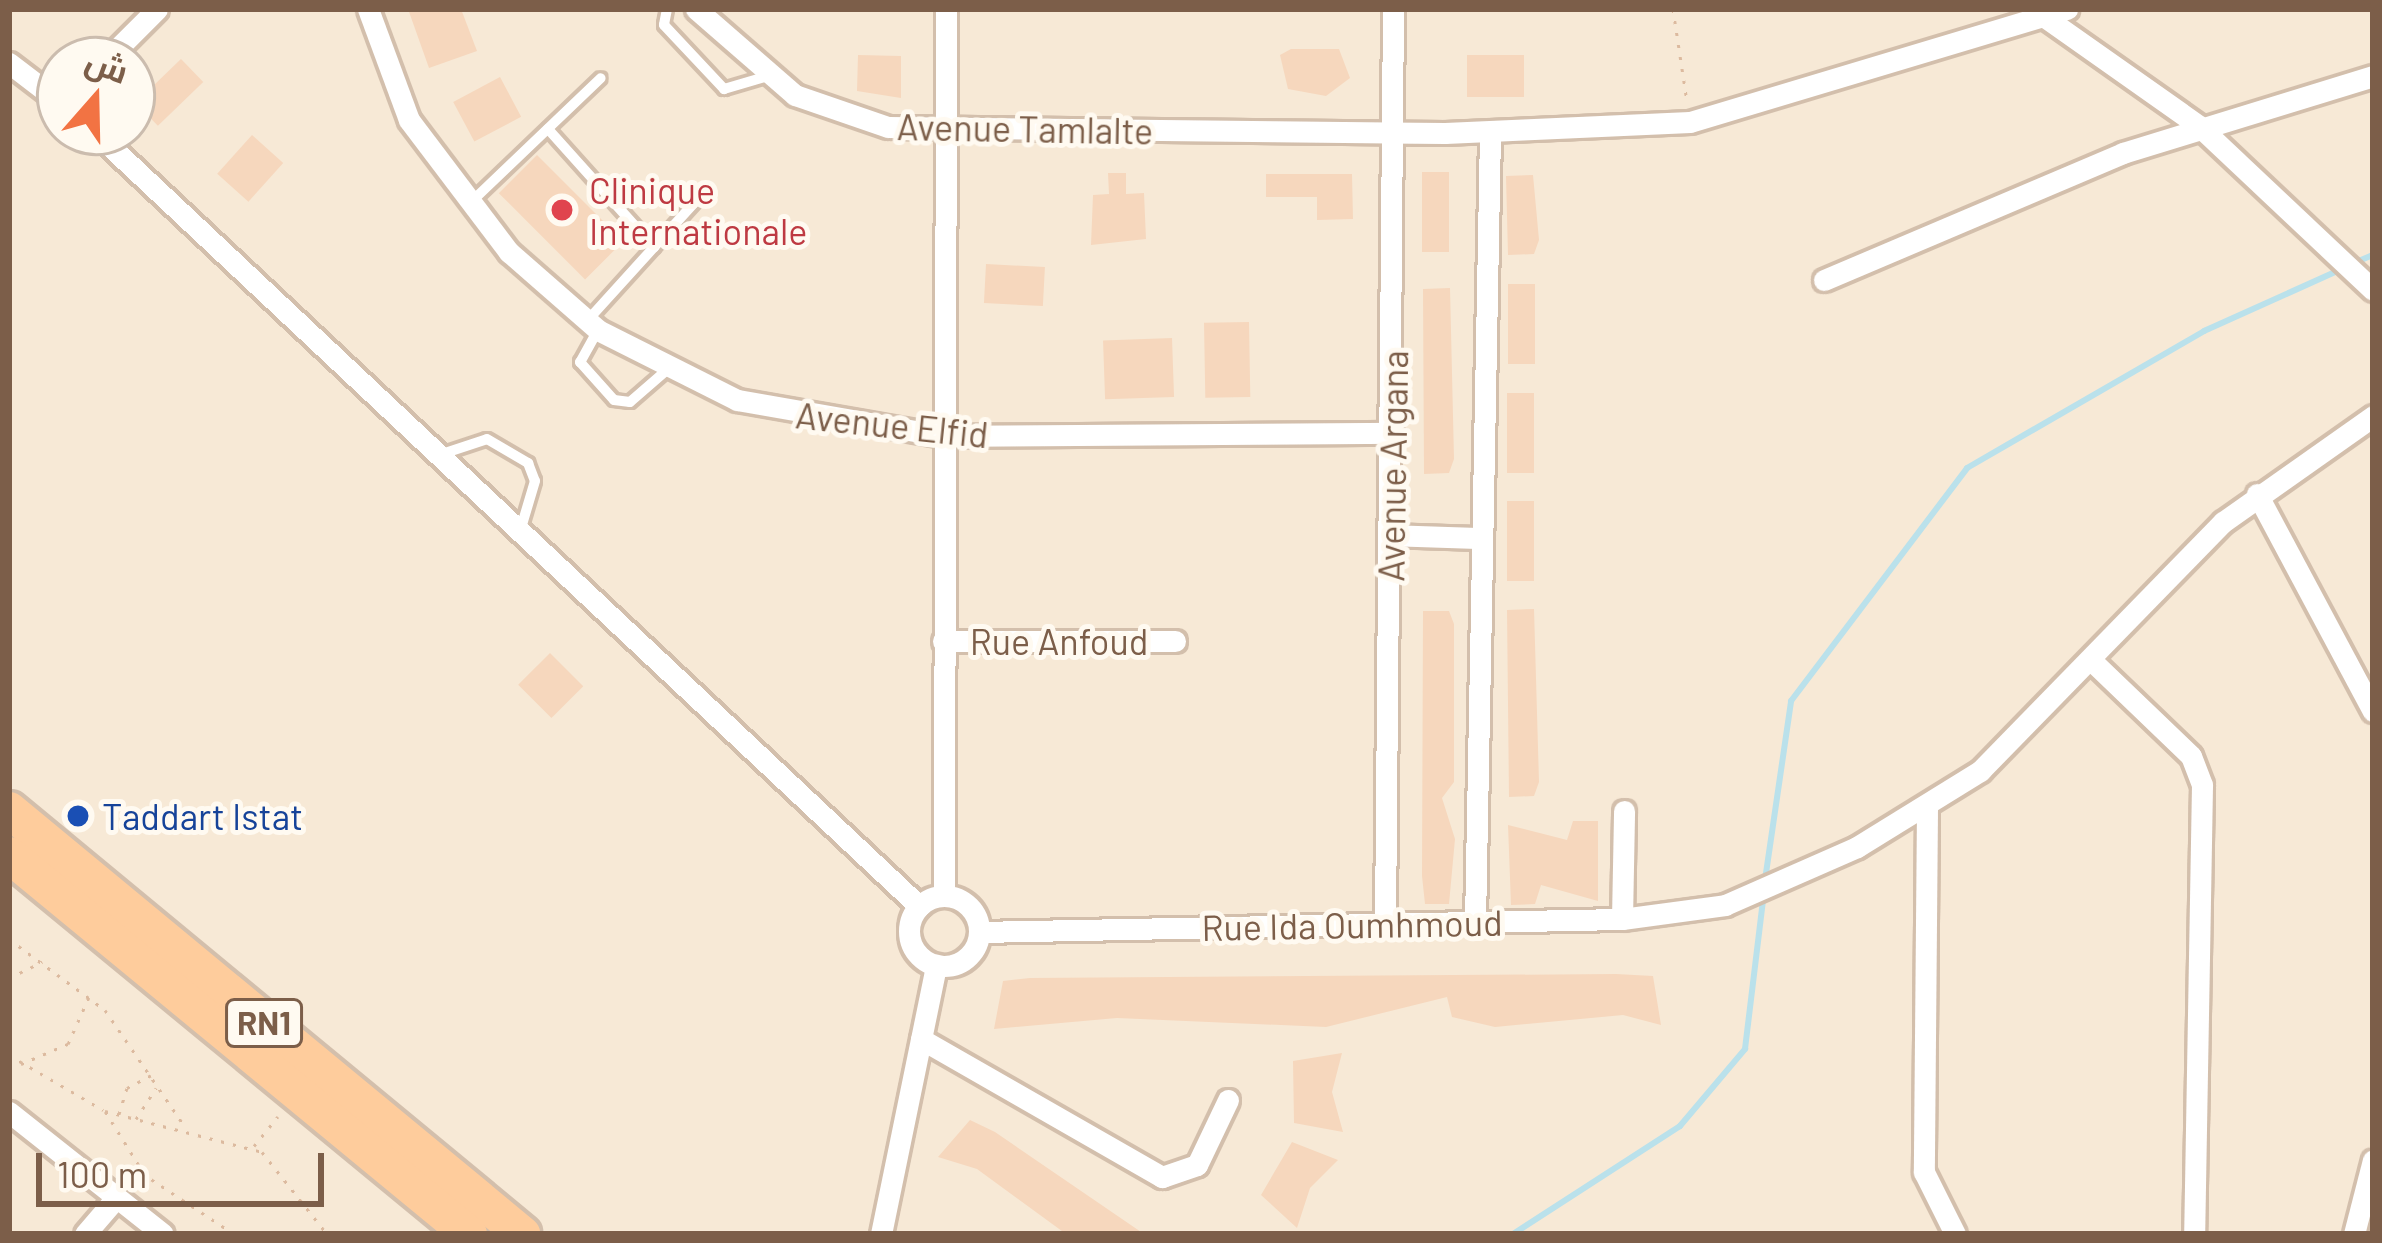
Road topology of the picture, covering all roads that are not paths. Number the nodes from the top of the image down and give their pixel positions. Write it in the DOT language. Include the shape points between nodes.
graph roads {
  1 [pos="157,9"];
  2 [pos="368,9"];
  3 [pos="667,9"];
  4 [pos="696,9"];
  5 [pos="946,9"];
  6 [pos="1393,9"];
  7 [pos="2067,9"];
  8 [pos="2039,13"];
  9 [pos="130,36"];
  10 [pos="9,63"];
  11 [pos="768,76"];
  12 [pos="2373,76"];
  13 [pos="601,78"];
  14 [pos="36,84"];
  15 [pos="2199,126"];
  16 [pos="548,129"];
  17 [pos="946,132"];
  18 [pos="1490,132"];
  19 [pos="1393,133"];
  20 [pos="120,156"];
  21 [pos="701,194"];
  22 [pos="467,206"];
  23 [pos="654,247"];
  24 [pos="1824,280"];
  25 [pos="2373,290"];
  26 [pos="593,325"];
  27 [pos="668,369"];
  28 [pos="2373,416"];
  29 [pos="1391,433"];
  30 [pos="944,436"];
  31 [pos="442,454"];
  32 [pos="2257,494"];
  33 [pos="520,528"];
  34 [pos="1390,535"];
  35 [pos="1482,538"];
  36 [pos="943,640"];
  37 [pos="1175,641"];
  38 [pos="2092,662"];
  39 [pos="2373,711"];
  40 [pos="1927,808"];
  41 [pos="9,810"];
  42 [pos="1624,811"];
  43 [pos="9,855"];
  44 [pos="944,896"];
  45 [pos="919,906"];
  46 [pos="1622,919"];
  47 [pos="1475,922"];
  48 [pos="1385,924"];
  49 [pos="979,932"];
  50 [pos="936,965"];
  51 [pos="921,1039"];
  52 [pos="1228,1100"];
  53 [pos="9,1112"];
  54 [pos="2373,1160"];
  55 [pos="116,1198"];
  56 [pos="86,1234"];
  57 [pos="163,1234"];
  58 [pos="470,1234"];
  59 [pos="522,1234"];
  60 [pos="881,1234"];
  61 [pos="1955,1234"];
  62 [pos="2194,1234"];
  63 [pos="2354,1234"];
  1 -- 9 [label="street"];
  2 -- 22 [label="street, Avenue Elfid" via="409,121"];
  3 -- 11 [label="lane" via="664,25 724,89"];
  4 -- 11 [label="street, Avenue Tamlalte"];
  5 -- 17 [label="street"];
  6 -- 19 [label="street, Avenue Argana"];
  7 -- 8 [label="street, Avenue Tamlalte"];
  8 -- 15 [label="street"];
  8 -- 18 [label="street, Avenue Tamlalte" via="1690,122"];
  10 -- 14 [label="street"];
  11 -- 17 [label="street, Avenue Tamlalte" via="852,119"];
  12 -- 15 [label="street"];
  13 -- 16 [label="lane"];
  15 -- 24 [label="street"];
  15 -- 25 [label="street"];
  16 -- 22 [label="lane"];
  16 -- 23 [label="lane"];
  17 -- 19 [label="street, Avenue Tamlalte"];
  17 -- 30 [label="street"];
  18 -- 19 [label="street, Avenue Tamlalte"];
  18 -- 35 [label="street"];
  19 -- 29 [label="street, Avenue Argana"];
  20 -- 31 [label="street"];
  21 -- 23 [label="lane"];
  22 -- 26 [label="street, Avenue Elfid"];
  23 -- 26 [label="lane"];
  26 -- 27 [label="street, Avenue Elfid"];
  26 -- 27 [label="lane" via="580,362 614,400 630,402"];
  27 -- 30 [label="street, Avenue Elfid" via="784,414"];
  28 -- 32 [label="street, Rue Ida Oumhmoud"];
  29 -- 30 [label="street, Avenue Elfid"];
  29 -- 34 [label="street, Avenue Argana"];
  30 -- 36 [label="street"];
  31 -- 33 [label="street"];
  31 -- 33 [label="lane" via="487,439 528,463 535,481"];
  32 -- 38 [label="street, Rue Ida Oumhmoud"];
  32 -- 39 [label="street"];
  33 -- 45 [label="street"];
  34 -- 35 [label="street"];
  34 -- 48 [label="street, Avenue Argana"];
  35 -- 47 [label="street"];
  36 -- 37 [label="street, Rue Anfoud"];
  36 -- 44 [label="street"];
  38 -- 40 [label="street, Rue Ida Oumhmoud" via="2012,743"];
  38 -- 62 [label="street" via="2200,778"];
  40 -- 46 [label="street, Rue Ida Oumhmoud" via="1724,905"];
  40 -- 61 [label="street" via="1924,1172"];
  41 -- 59 [label="highway, RN1"];
  42 -- 46 [label="street"];
  43 -- 58 [label="highway, RN1"];
  44 -- 45 [label="street"];
  44 -- 49 [label="street" via="972,910"];
  45 -- 50 [label="street" via="910,940"];
  46 -- 47 [label="street, Rue Ida Oumhmoud"];
  47 -- 48 [label="street, Rue Ida Oumhmoud"];
  48 -- 49 [label="street, Rue Ida Oumhmoud"];
  49 -- 50 [label="street" via="970,954"];
  50 -- 51 [label="street"];
  51 -- 52 [label="street" via="1162,1178 1197,1165"];
  51 -- 60 [label="street"];
  53 -- 55 [label="street"];
  54 -- 63 [label="street"];
  55 -- 56 [label="street"];
  55 -- 57 [label="street"];
}
